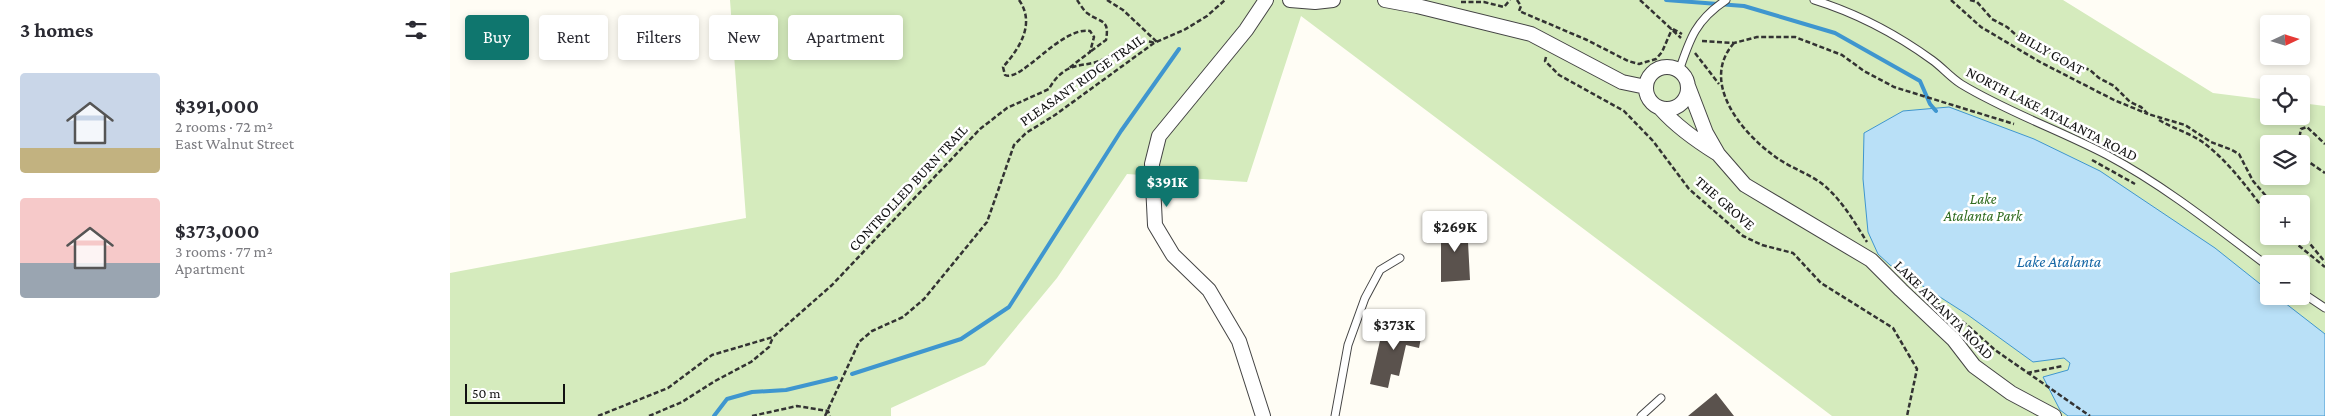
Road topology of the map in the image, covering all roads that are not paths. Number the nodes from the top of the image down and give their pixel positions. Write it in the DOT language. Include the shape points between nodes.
graph roads {
  1 [pos="1266,0"];
  2 [pos="1290,0"];
  3 [pos="1333,0"];
  4 [pos="1385,0"];
  5 [pos="1726,0"];
  6 [pos="1814,0"];
  7 [pos="1679,72"];
  8 [pos="1688,86"];
  9 [pos="1646,87"];
  10 [pos="1661,108"];
  11 [pos="1718,154"];
  12 [pos="1400,258"];
  13 [pos="2260,260"];
  14 [pos="2310,298"];
  15 [pos="2325,308"];
  16 [pos="1661,398"];
  17 [pos="1264,416"];
  18 [pos="1335,416"];
  19 [pos="1641,416"];
  20 [pos="2054,416"];
  1 -- 17 [label="street" via="1246,30 1159,136 1152,164 1154,225 1173,255 1209,290 1239,341"];
  2 -- 3 [label="street"];
  4 -- 9 [label="street" via="1531,34 1622,82"];
  5 -- 7 [label="lane" via="1696,27"];
  6 -- 13 [label="lane, NORTH LAKE ATALANTA ROAD" via="1873,24 1993,102 2107,155 2181,201"];
  7 -- 8 [label="street"];
  7 -- 9 [label="street" via="1670,68 1657,70"];
  8 -- 10 [label="street" via="1685,100 1680,105 1668,110"];
  8 -- 11 [label="street, LAKE ATLANTA ROAD" via="1706,133"];
  9 -- 10 [label="street" via="1650,100"];
  10 -- 11 [label="street, LAKE ATLANTA ROAD" via="1670,120"];
  11 -- 20 [label="street, LAKE ATLANTA ROAD" via="1744,185 1872,260 1954,340 1974,366 2011,394"];
  12 -- 18 [label="lane" via="1380,270 1365,298 1348,345"];
  14 -- 15 [label="lane"];
  16 -- 19 [label="lane"];
}
